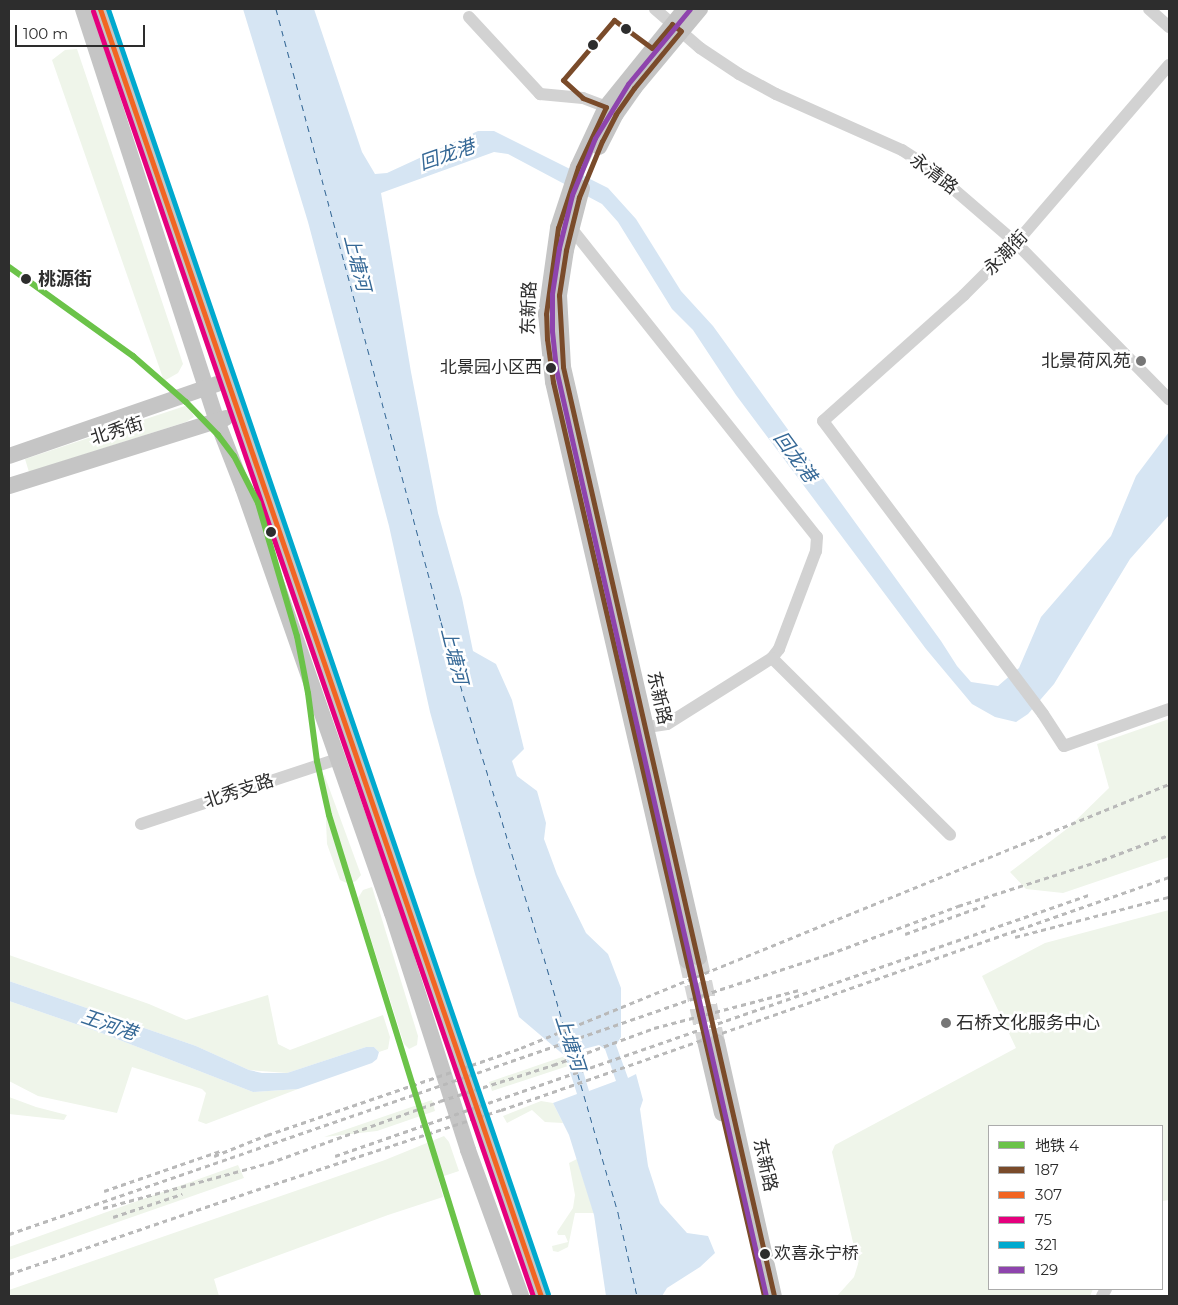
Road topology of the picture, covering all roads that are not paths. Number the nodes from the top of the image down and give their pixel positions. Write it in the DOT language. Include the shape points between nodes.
graph roads {
  1 [pos="83,9"];
  2 [pos="100,9"];
  3 [pos="655,9"];
  4 [pos="685,9"];
  5 [pos="700,9"];
  6 [pos="1149,9"];
  7 [pos="469,17"];
  8 [pos="1169,27"];
  9 [pos="676,28"];
  10 [pos="1169,65"];
  11 [pos="606,107"];
  12 [pos="583,170"];
  13 [pos="574,195"];
  14 [pos="571,228"];
  15 [pos="1016,243"];
  16 [pos="226,380"];
  17 [pos="207,387"];
  18 [pos="1169,399"];
  19 [pos="238,414"];
  20 [pos="217,421"];
  21 [pos="9,456"];
  22 [pos="9,486"];
  23 [pos="772,658"];
  24 [pos="1169,709"];
  25 [pos="640,729"];
  26 [pos="338,759"];
  27 [pos="140,824"];
  28 [pos="950,835"];
  29 [pos="693,959"];
  30 [pos="522,1296"];
  31 [pos="541,1296"];
  32 [pos="764,1296"];
  33 [pos="774,1296"];
  1 -- 17 [label="main road"];
  2 -- 16 [label="main road"];
  3 -- 9 [label="street, 永清路"];
  4 -- 9 [label="main road, 东新路"];
  5 -- 9 [label="main road, 东新路"];
  6 -- 8 [label="street"];
  7 -- 11 [label="street" via="540,94 583,98"];
  9 -- 11 [label="main road, 东新路"];
  9 -- 12 [label="main road, 东新路" via="616,114"];
  9 -- 15 [label="street, 永清路" via="738,74 902,150 954,188"];
  10 -- 15 [label="street, 永潮街"];
  11 -- 12 [label="main road, 东新路"];
  12 -- 13 [label="main road, 东新路"];
  13 -- 14 [label="main road, 东新路"];
  13 -- 25 [label="main road, 东新路" via="558,228 550,272 547,338 553,382"];
  14 -- 23 [label="street" via="817,537 816,551"];
  14 -- 25 [label="main road, 东新路" via="559,295 563,367"];
  15 -- 18 [label="street, 永清路"];
  15 -- 24 [label="street, 永潮街" via="964,295 823,421 1064,746"];
  16 -- 17 [label="main road, 北秀街"];
  16 -- 19 [label="main road"];
  17 -- 20 [label="main road"];
  17 -- 21 [label="main road, 北秀街"];
  19 -- 20 [label="main road, 北秀街"];
  19 -- 31 [label="main road"];
  20 -- 22 [label="main road, 北秀街"];
  20 -- 26 [label="main road"];
  23 -- 25 [label="street" via="667,724"];
  23 -- 28 [label="street"];
  25 -- 29 [label="main road, 东新路"];
  26 -- 27 [label="street, 北秀支路"];
  26 -- 30 [label="main road" via="468,1150"];
  32 -- 33 [label="main road, 东新路" via="712,1043"];
}
